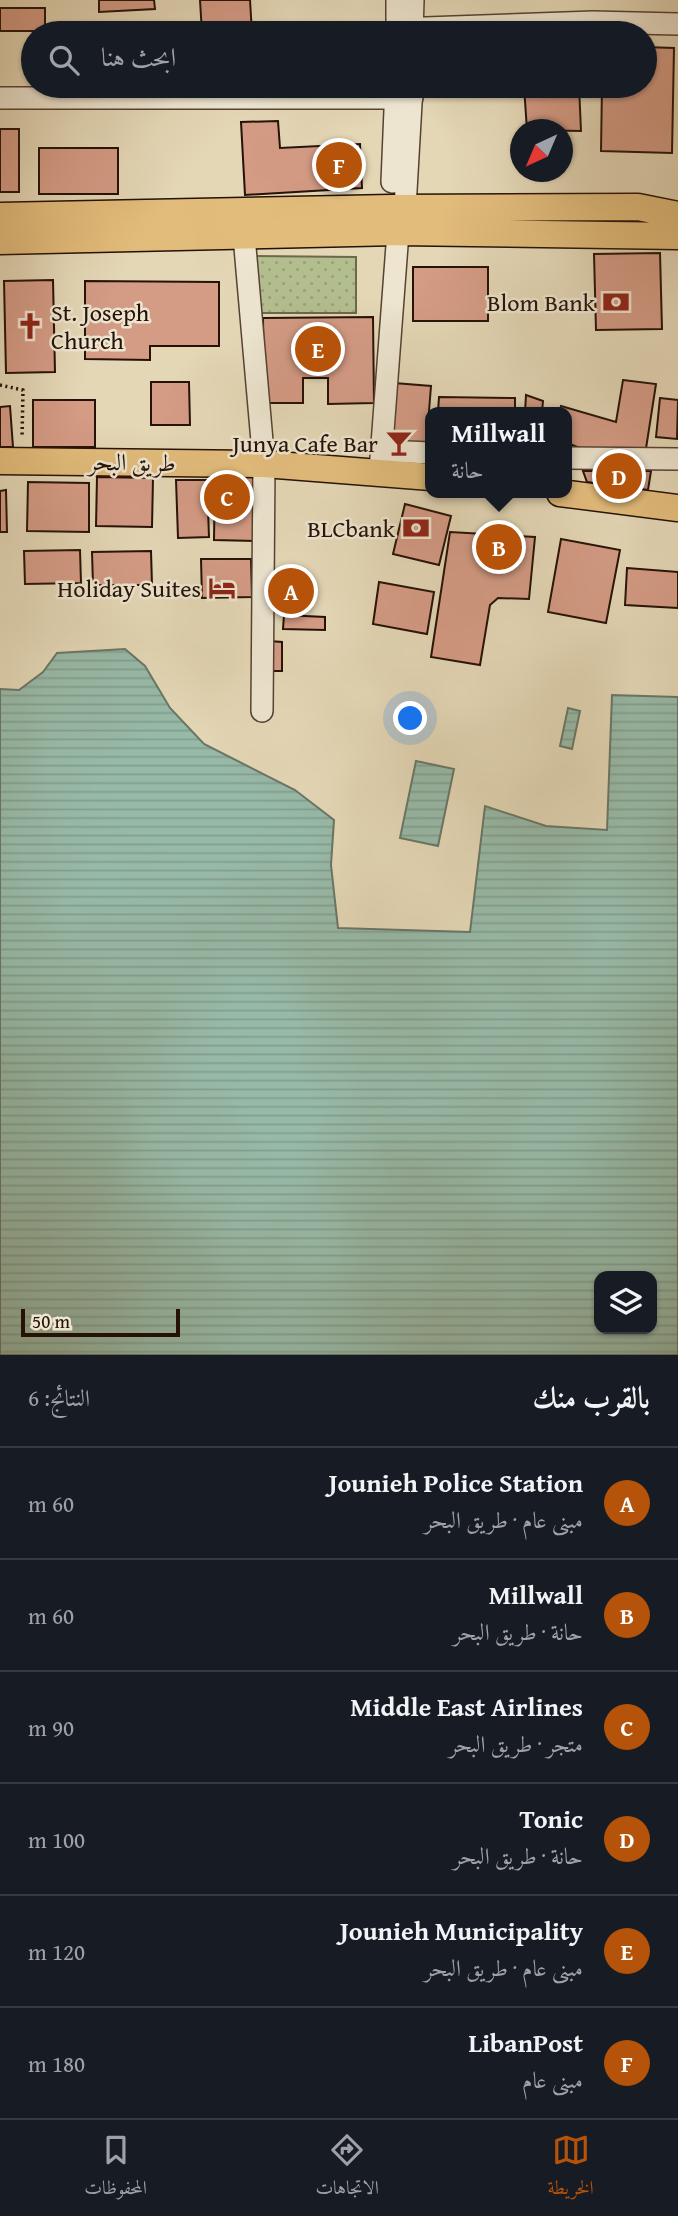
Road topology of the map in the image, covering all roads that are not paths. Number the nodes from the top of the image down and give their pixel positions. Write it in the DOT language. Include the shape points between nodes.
graph roads {
  1 [pos="397,0"];
  2 [pos="412,0"];
  3 [pos="402,21"];
  4 [pos="407,21"];
  5 [pos="657,24"];
  6 [pos="678,24"];
  7 [pos="0,98"];
  8 [pos="21,98"];
  9 [pos="404,98"];
  10 [pos="678,215"];
  11 [pos="0,216"];
  12 [pos="398,216"];
  13 [pos="244,236"];
  14 [pos="678,236"];
  15 [pos="0,242"];
  16 [pos="425,454"];
  17 [pos="572,458"];
  18 [pos="678,459"];
  19 [pos="11,461"];
  20 [pos="381,461"];
  21 [pos="264,464"];
  22 [pos="425,475"];
  23 [pos="572,495"];
  24 [pos="678,508"];
  25 [pos="262,711"];
  1 -- 3 [label="street"];
  2 -- 4 [label="street"];
  5 -- 6 [label="street"];
  7 -- 8 [label="street"];
  9 -- 12 [label="street"];
  10 -- 12 [label="main road" via="638,207"];
  11 -- 12 [label="main road"];
  12 -- 13 [label="main road"];
  12 -- 14 [label="main road"];
  12 -- 20 [label="street"];
  13 -- 15 [label="main road"];
  13 -- 21 [label="street"];
  16 -- 20 [label="street, طريق البحر"];
  17 -- 18 [label="street"];
  19 -- 21 [label="main road, طريق البحر"];
  20 -- 21 [label="main road, طريق البحر"];
  20 -- 22 [label="main road, طريق البحر"];
  21 -- 25 [label="street"];
  23 -- 24 [label="main road"];
}
